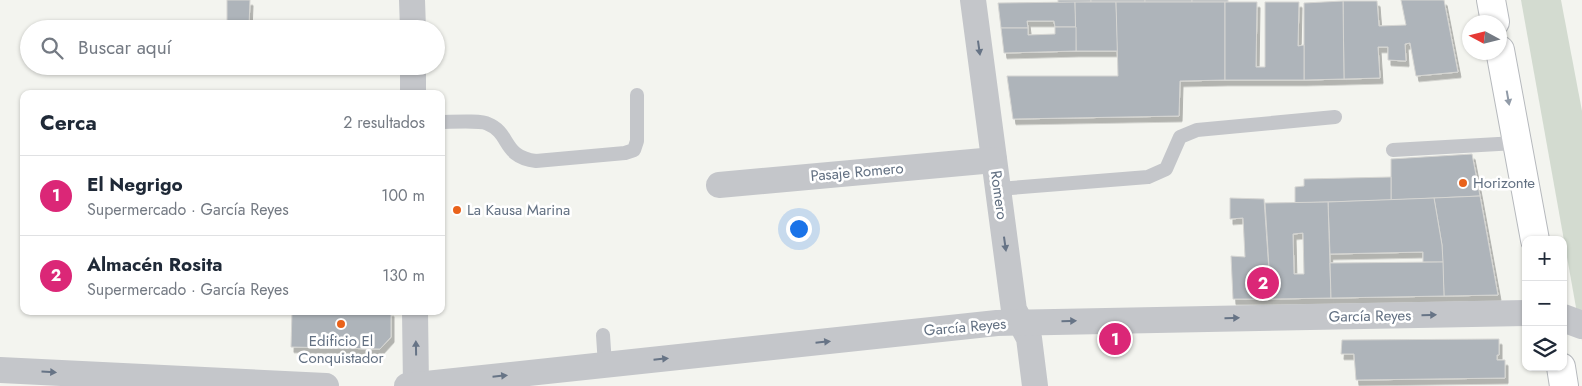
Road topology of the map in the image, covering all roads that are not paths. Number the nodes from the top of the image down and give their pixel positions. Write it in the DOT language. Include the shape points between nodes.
graph roads {
  1 [pos="412,0"];
  2 [pos="973,0"];
  3 [pos="1491,0"];
  4 [pos="1494,15"];
  5 [pos="412,20"];
  6 [pos="1502,60"];
  7 [pos="413,75"];
  8 [pos="413,90"];
  9 [pos="637,95"];
  10 [pos="1335,117"];
  11 [pos="445,122"];
  12 [pos="1516,143"];
  13 [pos="1393,150"];
  14 [pos="994,160"];
  15 [pos="719,185"];
  16 [pos="998,189"];
  17 [pos="1534,236"];
  18 [pos="1522,313"];
  19 [pos="415,315"];
  20 [pos="1567,319"];
  21 [pos="1020,322"];
  22 [pos="1582,325"];
  23 [pos="603,335"];
  24 [pos="605,365"];
  25 [pos="0,370"];
  26 [pos="1562,371"];
  27 [pos="326,386"];
  28 [pos="413,386"];
  29 [pos="1036,386"];
  30 [pos="1564,386"];
  1 -- 5 [label="street"];
  2 -- 14 [label="street, Romero, one-way"];
  3 -- 4 [label="main road"];
  6 -- 12 [label="main road, one-way"];
  7 -- 8 [label="street"];
  9 -- 11 [label="lane" via="637,141 634,150 625,153 524,160 488,123"];
  10 -- 16 [label="lane" via="1197,130 1180,137 1166,169 1148,178"];
  12 -- 13 [label="lane"];
  12 -- 17 [label="main road"];
  14 -- 15 [label="street, Pasaje Romero"];
  14 -- 16 [label="street, Romero"];
  16 -- 21 [label="street, Romero, one-way" via="1014,310"];
  21 -- 18 [label="street, García Reyes, one-way"];
  28 -- 19 [label="street, one-way"];
  20 -- 22 [label="street"];
  24 -- 21 [label="street, García Reyes, one-way"];
  21 -- 29 [label="street, Romero" via="1029,338"];
  23 -- 24 [label="lane"];
  28 -- 24 [label="street, García Reyes, one-way"];
  25 -- 27 [label="street, one-way"];
  26 -- 30 [label="main road"];
}
